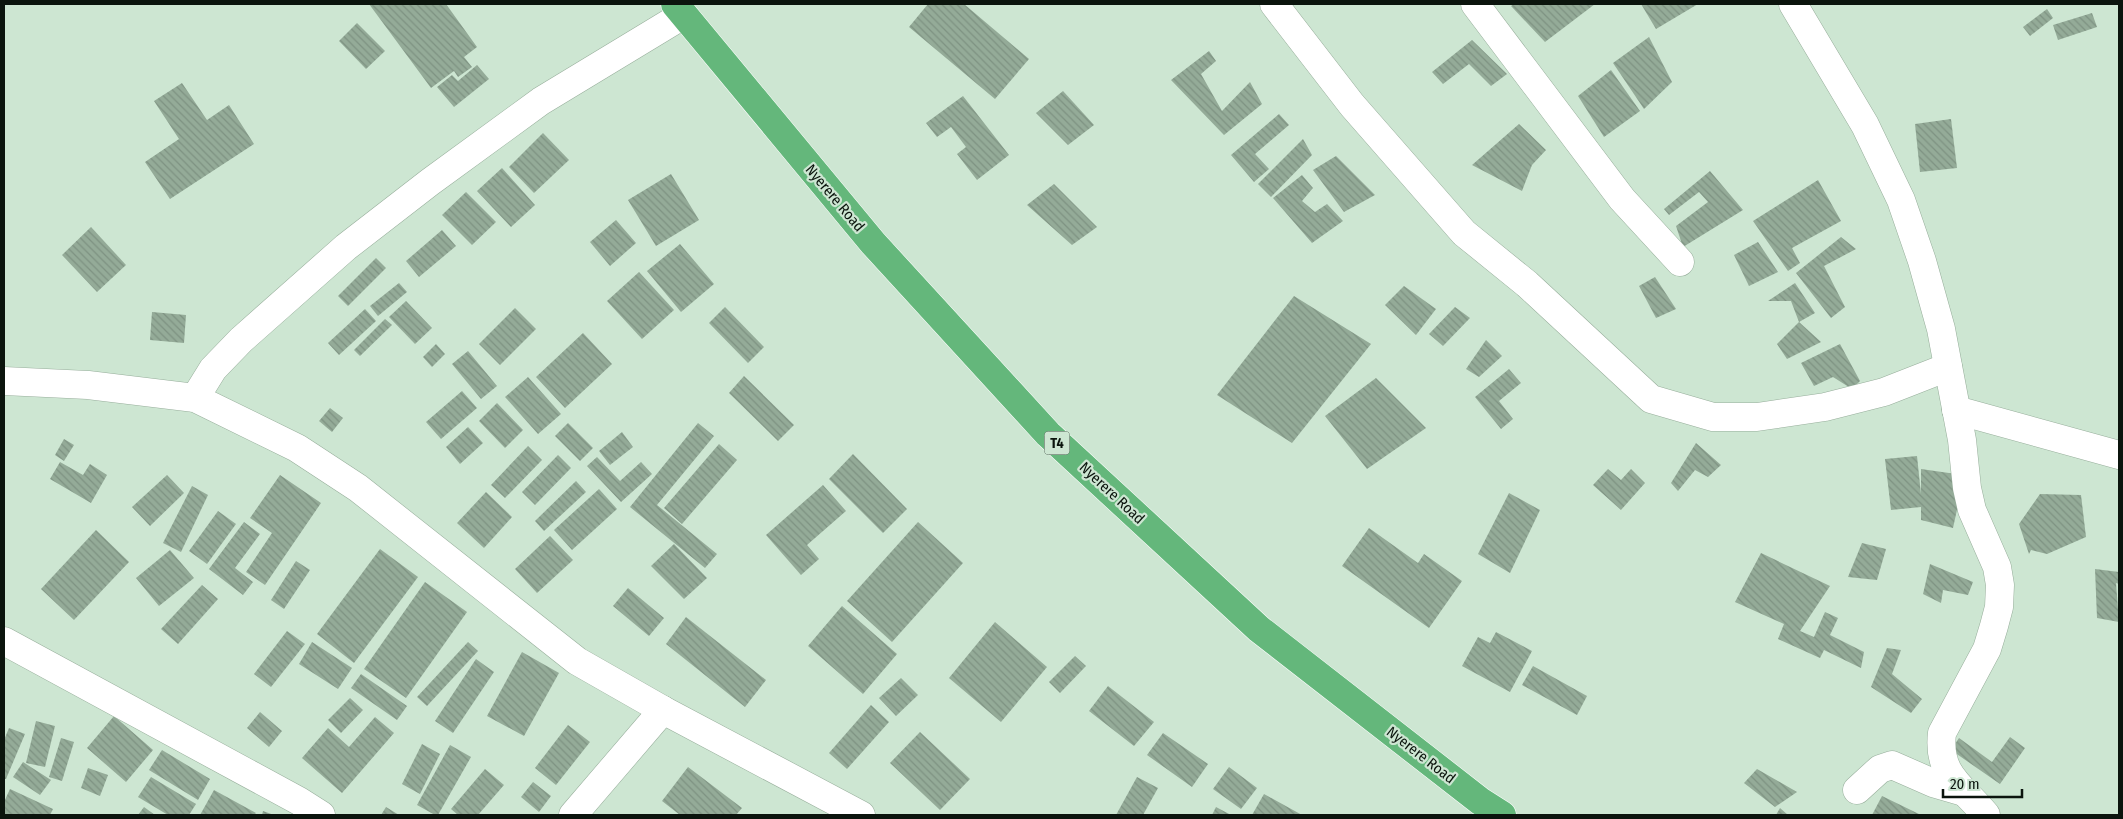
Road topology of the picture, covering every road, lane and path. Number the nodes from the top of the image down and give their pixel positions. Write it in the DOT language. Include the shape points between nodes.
graph roads {
  1 [pos="1274,4"];
  2 [pos="1475,4"];
  3 [pos="1793,4"];
  4 [pos="679,10"];
  5 [pos="1680,262"];
  6 [pos="1948,368"];
  7 [pos="4,381"];
  8 [pos="195,398"];
  9 [pos="1956,410"];
  10 [pos="2119,455"];
  11 [pos="4,640"];
  12 [pos="663,710"];
  13 [pos="1857,790"];
  14 [pos="1964,792"];
  15 [pos="322,815"];
  16 [pos="573,815"];
  17 [pos="861,815"];
  18 [pos="1502,815"];
  19 [pos="1986,815"];
  1 -- 6 [label="street" via="1352,105 1464,233 1527,284 1651,399 1713,417 1757,417 1834,405 1884,392"];
  2 -- 5 [label="street" via="1622,199"];
  3 -- 6 [label="street" via="1865,125 1901,200 1924,269"];
  4 -- 8 [label="street" via="541,101 346,247 241,340 213,369"];
  4 -- 18 [label="highway, Nyerere Road / T4" via="873,243 1048,434 1259,629"];
  6 -- 9 [label="street"];
  7 -- 8 [label="street" via="88,385"];
  8 -- 12 [label="street" via="298,448 358,488 577,661"];
  9 -- 10 [label="street"];
  9 -- 14 [label="street" via="1967,488 1979,530 1997,567 2000,585 1999,607 1987,649 1942,732 1940,748 1945,768"];
  11 -- 15 [label="street"];
  12 -- 16 [label="street"];
  12 -- 17 [label="street"];
  13 -- 14 [label="street" via="1880,770 1892,765"];
  14 -- 19 [label="street"];
}
